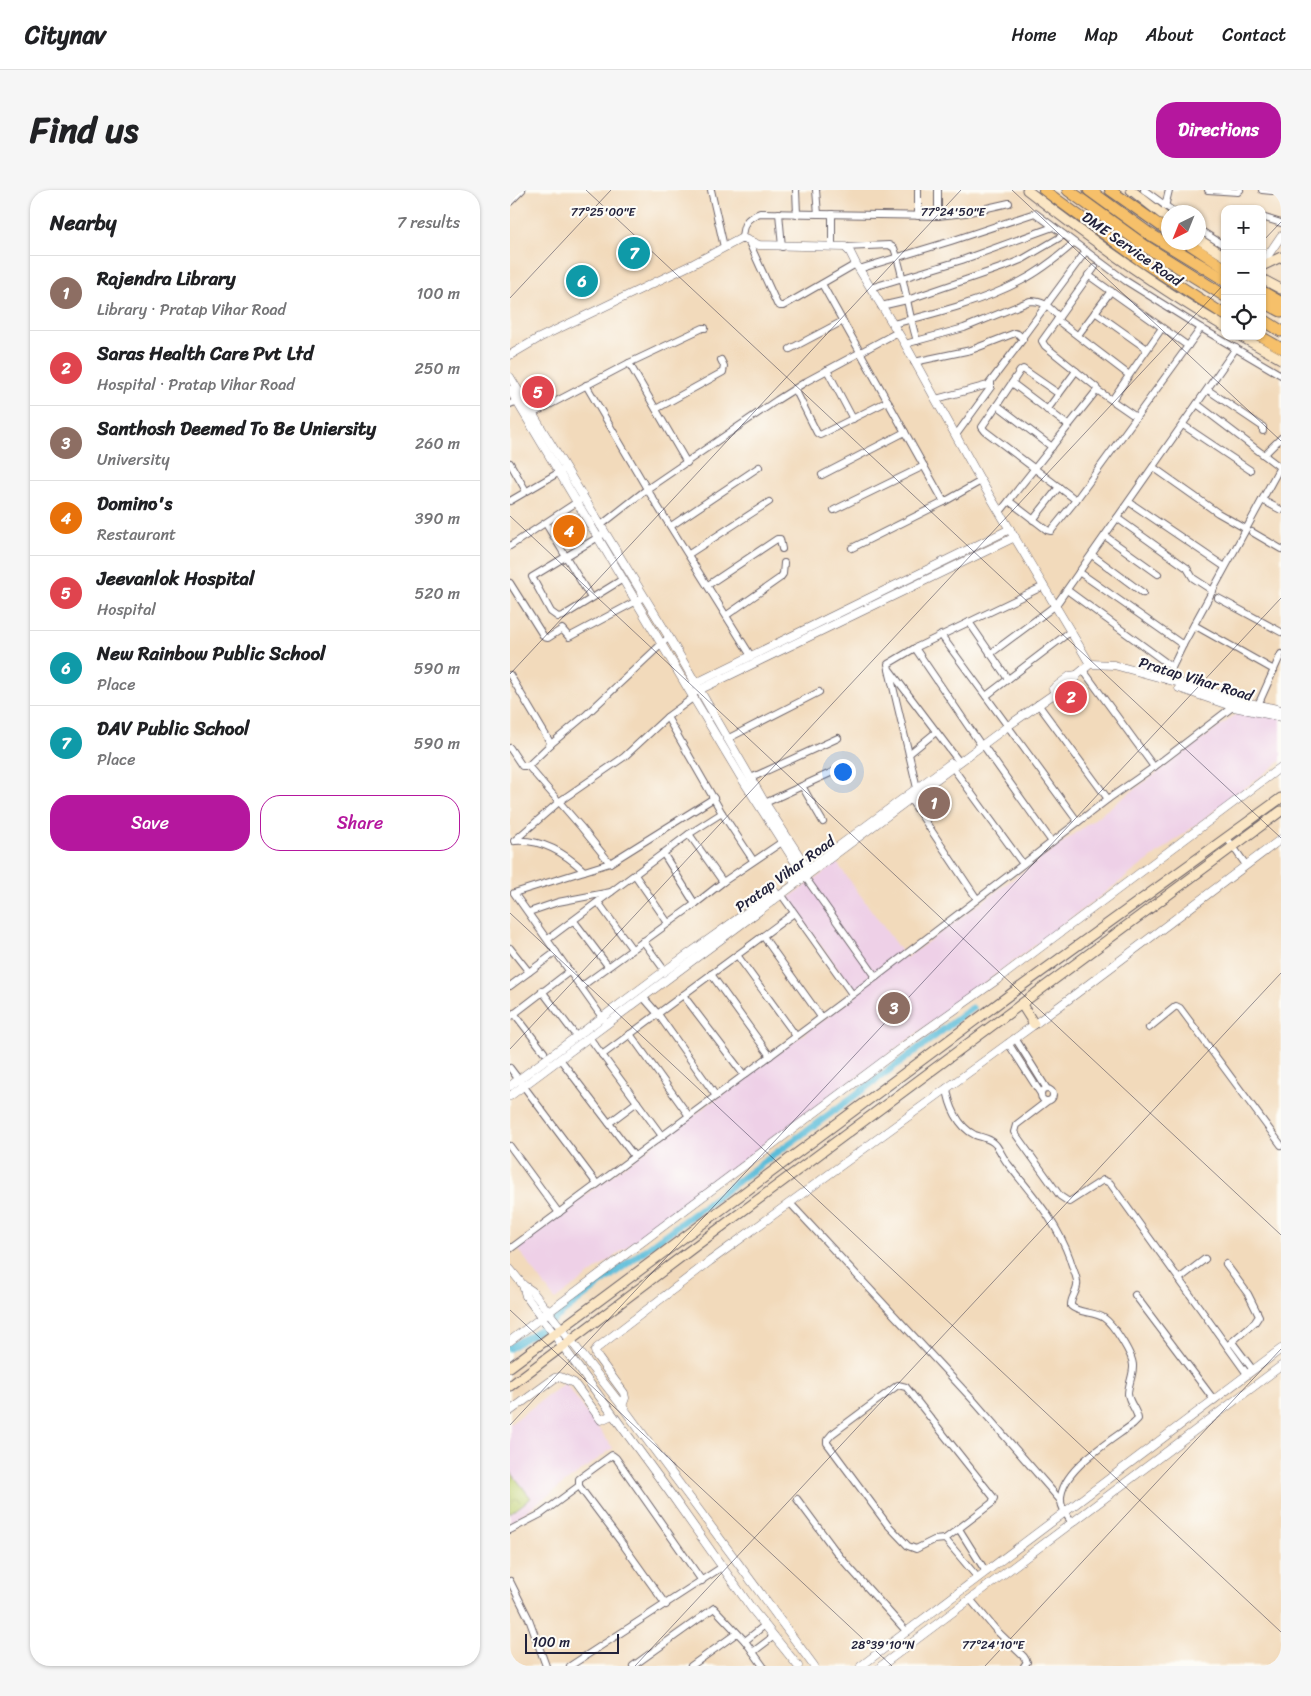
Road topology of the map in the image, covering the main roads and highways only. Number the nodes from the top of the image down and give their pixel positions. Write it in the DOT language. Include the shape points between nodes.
graph roads {
  1 [pos="1027,190"];
  2 [pos="1044,190"];
  3 [pos="1068,190"];
  4 [pos="1088,190"];
  5 [pos="1110,190"];
  6 [pos="1131,190"];
  7 [pos="1161,214"];
  8 [pos="1161,226"];
  9 [pos="1206,244"];
  10 [pos="1198,250"];
  11 [pos="1221,253"];
  12 [pos="1281,257"];
  13 [pos="1266,263"];
  14 [pos="1221,265"];
  15 [pos="1221,278"];
  16 [pos="1266,281"];
  17 [pos="1281,290"];
  18 [pos="1266,293"];
  19 [pos="1223,295"];
  20 [pos="1266,302"];
  21 [pos="1281,302"];
  22 [pos="1281,311"];
  23 [pos="1221,312"];
  24 [pos="1266,321"];
  25 [pos="1221,324"];
  26 [pos="1281,330"];
  27 [pos="1266,339"];
  28 [pos="1247,340"];
  29 [pos="1281,348"];
  30 [pos="1281,359"];
  31 [pos="1281,798"];
  32 [pos="1281,811"];
  33 [pos="1022,1005"];
  34 [pos="1034,1024"];
  35 [pos="510,1367"];
  36 [pos="510,1386"];
  1 -- 25 [label="main road, DME Service Road" via="1138,272"];
  2 -- 23 [label="highway" via="1141,261"];
  3 -- 19 [label="highway" via="1145,246"];
  4 -- 15 [label="highway" via="1148,233"];
  5 -- 8 [label="highway"];
  6 -- 7 [label="main road"];
  9 -- 11 [label="main road"];
  10 -- 14 [label="highway"];
  12 -- 13 [label="main road"];
  16 -- 17 [label="main road"];
  18 -- 21 [label="highway"];
  20 -- 22 [label="highway"];
  24 -- 26 [label="highway"];
  27 -- 29 [label="highway"];
  28 -- 30 [label="main road"];
  31 -- 35 [label="main road" via="551,1323"];
  32 -- 33 [label="main road"];
  33 -- 34 [label="main road"];
  33 -- 36 [label="main road"];
}
